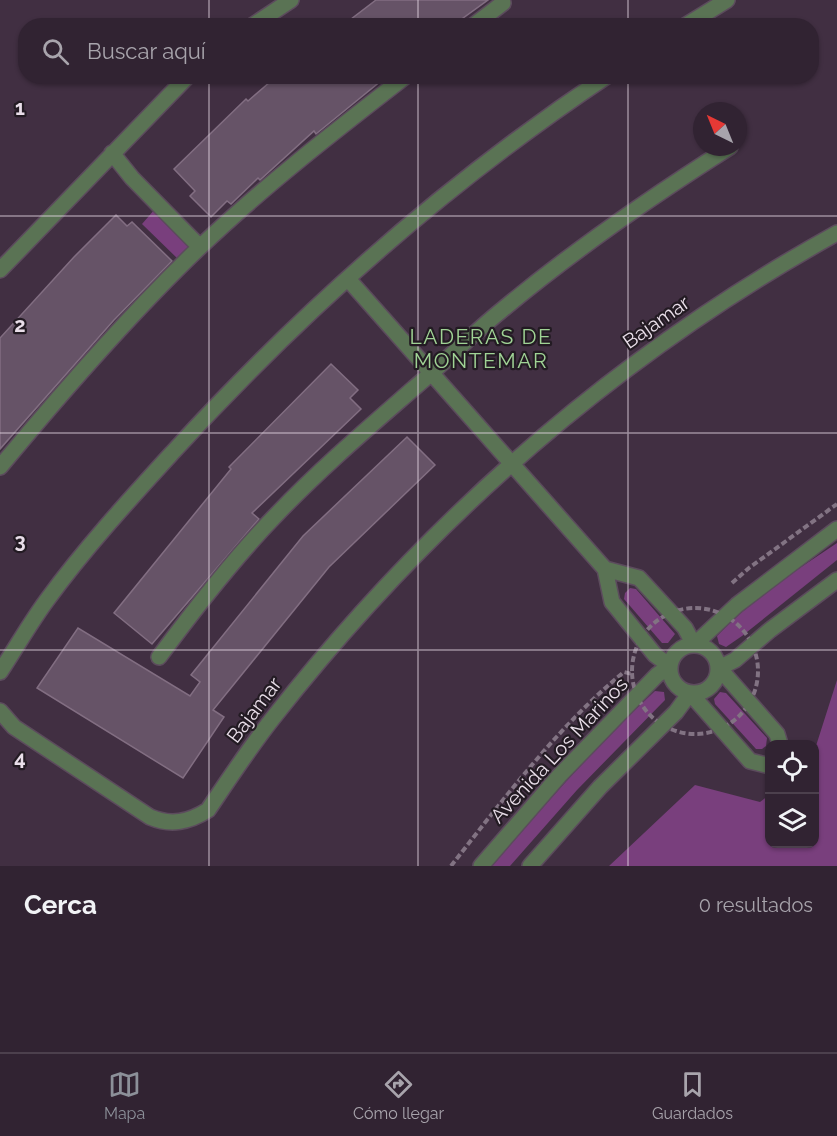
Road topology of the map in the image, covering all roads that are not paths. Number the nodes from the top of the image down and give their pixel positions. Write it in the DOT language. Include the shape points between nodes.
graph roads {
  1 [pos="291,0"];
  2 [pos="727,0"];
  3 [pos="502,3"];
  4 [pos="264,18"];
  5 [pos="483,18"];
  6 [pos="698,18"];
  7 [pos="180,84"];
  8 [pos="396,84"];
  9 [pos="596,84"];
  10 [pos="112,153"];
  11 [pos="716,156"];
  12 [pos="837,233"];
  13 [pos="200,247"];
  14 [pos="0,270"];
  15 [pos="348,279"];
  16 [pos="431,373"];
  17 [pos="511,463"];
  18 [pos="0,467"];
  19 [pos="837,529"];
  20 [pos="605,569"];
  21 [pos="837,580"];
  22 [pos="694,645"];
  23 [pos="159,657"];
  24 [pos="670,666"];
  25 [pos="719,668"];
  26 [pos="0,672"];
  27 [pos="690,693"];
  28 [pos="0,711"];
  29 [pos="779,740"];
  30 [pos="765,765"];
  31 [pos="481,866"];
  32 [pos="531,866"];
  1 -- 4 [label="street"];
  2 -- 6 [label="street"];
  3 -- 5 [label="street"];
  7 -- 10 [label="street"];
  8 -- 13 [label="street" via="323,140"];
  9 -- 15 [label="street" via="457,187"];
  10 -- 13 [label="street"];
  10 -- 14 [label="street"];
  11 -- 16 [label="street" via="636,208 545,275"];
  12 -- 17 [label="street, Bajamar" via="665,340"];
  13 -- 18 [label="street" via="92,359"];
  15 -- 16 [label="street"];
  15 -- 26 [label="street" via="258,363 149,478 47,599"];
  16 -- 17 [label="street"];
  16 -- 23 [label="street" via="277,514 196,607"];
  17 -- 20 [label="street"];
  17 -- 28 [label="street, Bajamar" via="418,551 360,614 271,720 208,810 197,817 175,823 150,817 14,727"];
  19 -- 22 [label="street" via="725,615"];
  20 -- 22 [label="street" via="639,578 685,628"];
  20 -- 24 [label="street" via="612,602 655,655"];
  21 -- 25 [label="street" via="735,660"];
  22 -- 24 [label="street" via="676,653"];
  22 -- 25 [label="street" via="708,649"];
  24 -- 27 [label="street" via="672,680"];
  24 -- 31 [label="street, Avenida Los Marinos" via="559,776"];
  25 -- 27 [label="street" via="710,687"];
  25 -- 29 [label="street"];
  27 -- 30 [label="street" via="750,761"];
  27 -- 32 [label="street"];
}
